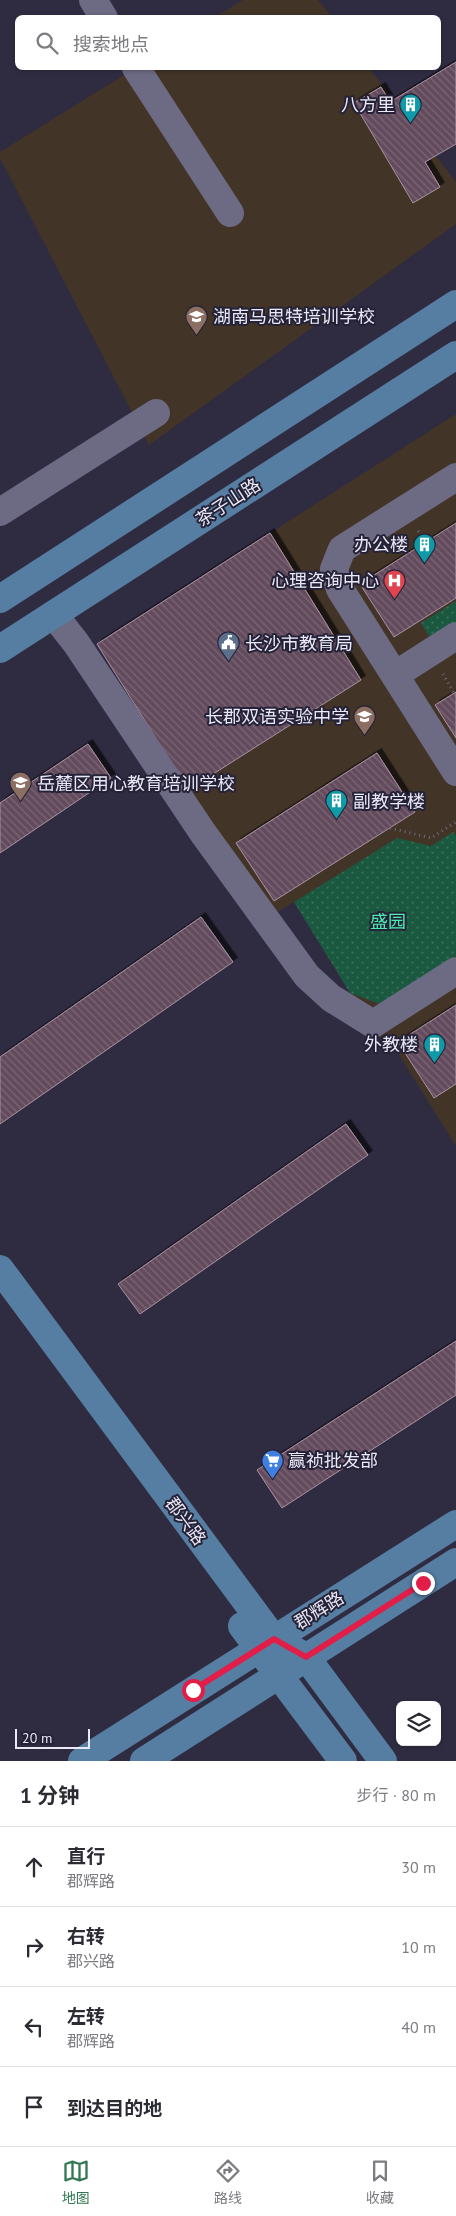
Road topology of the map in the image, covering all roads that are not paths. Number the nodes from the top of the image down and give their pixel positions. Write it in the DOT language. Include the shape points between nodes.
graph roads {
  1 [pos="93,0"];
  2 [pos="102,15"];
  3 [pos="137,70"];
  4 [pos="230,213"];
  5 [pos="456,304"];
  6 [pos="456,355"];
  7 [pos="156,413"];
  8 [pos="456,476"];
  9 [pos="0,512"];
  10 [pos="0,599"];
  11 [pos="54,615"];
  12 [pos="456,636"];
  13 [pos="0,649"];
  14 [pos="395,675"];
  15 [pos="456,772"];
  16 [pos="456,971"];
  17 [pos="0,1269"];
  18 [pos="0,1299"];
  19 [pos="456,1524"];
  20 [pos="456,1562"];
  21 [pos="266,1643"];
  22 [pos="306,1657"];
  23 [pos="279,1674"];
  24 [pos="82,1761"];
  25 [pos="144,1761"];
  26 [pos="343,1761"];
  27 [pos="383,1761"];
  1 -- 2 [label="street"];
  3 -- 4 [label="street"];
  5 -- 10 [label="main road"];
  6 -- 11 [label="main road, 茶子山路"];
  7 -- 9 [label="street"];
  8 -- 14 [label="street" via="342,549 334,569 340,589"];
  11 -- 13 [label="main road, 茶子山路"];
  11 -- 16 [label="street" via="203,834 307,976 331,998 373,1024"];
  12 -- 14 [label="street"];
  14 -- 15 [label="street"];
  17 -- 21 [label="main road, 郡兴路"];
  18 -- 21 [label="main road, 郡兴路"];
  19 -- 21 [label="main road, 郡辉路"];
  20 -- 22 [label="main road, 郡辉路"];
  21 -- 22 [label="main road, 郡兴路"];
  21 -- 23 [label="main road, 郡兴路"];
  21 -- 24 [label="main road, 郡辉路"];
  22 -- 23 [label="main road, 郡辉路"];
  22 -- 27 [label="main road, 郡兴路"];
  23 -- 25 [label="main road, 郡辉路"];
  23 -- 26 [label="main road, 郡兴路"];
}
